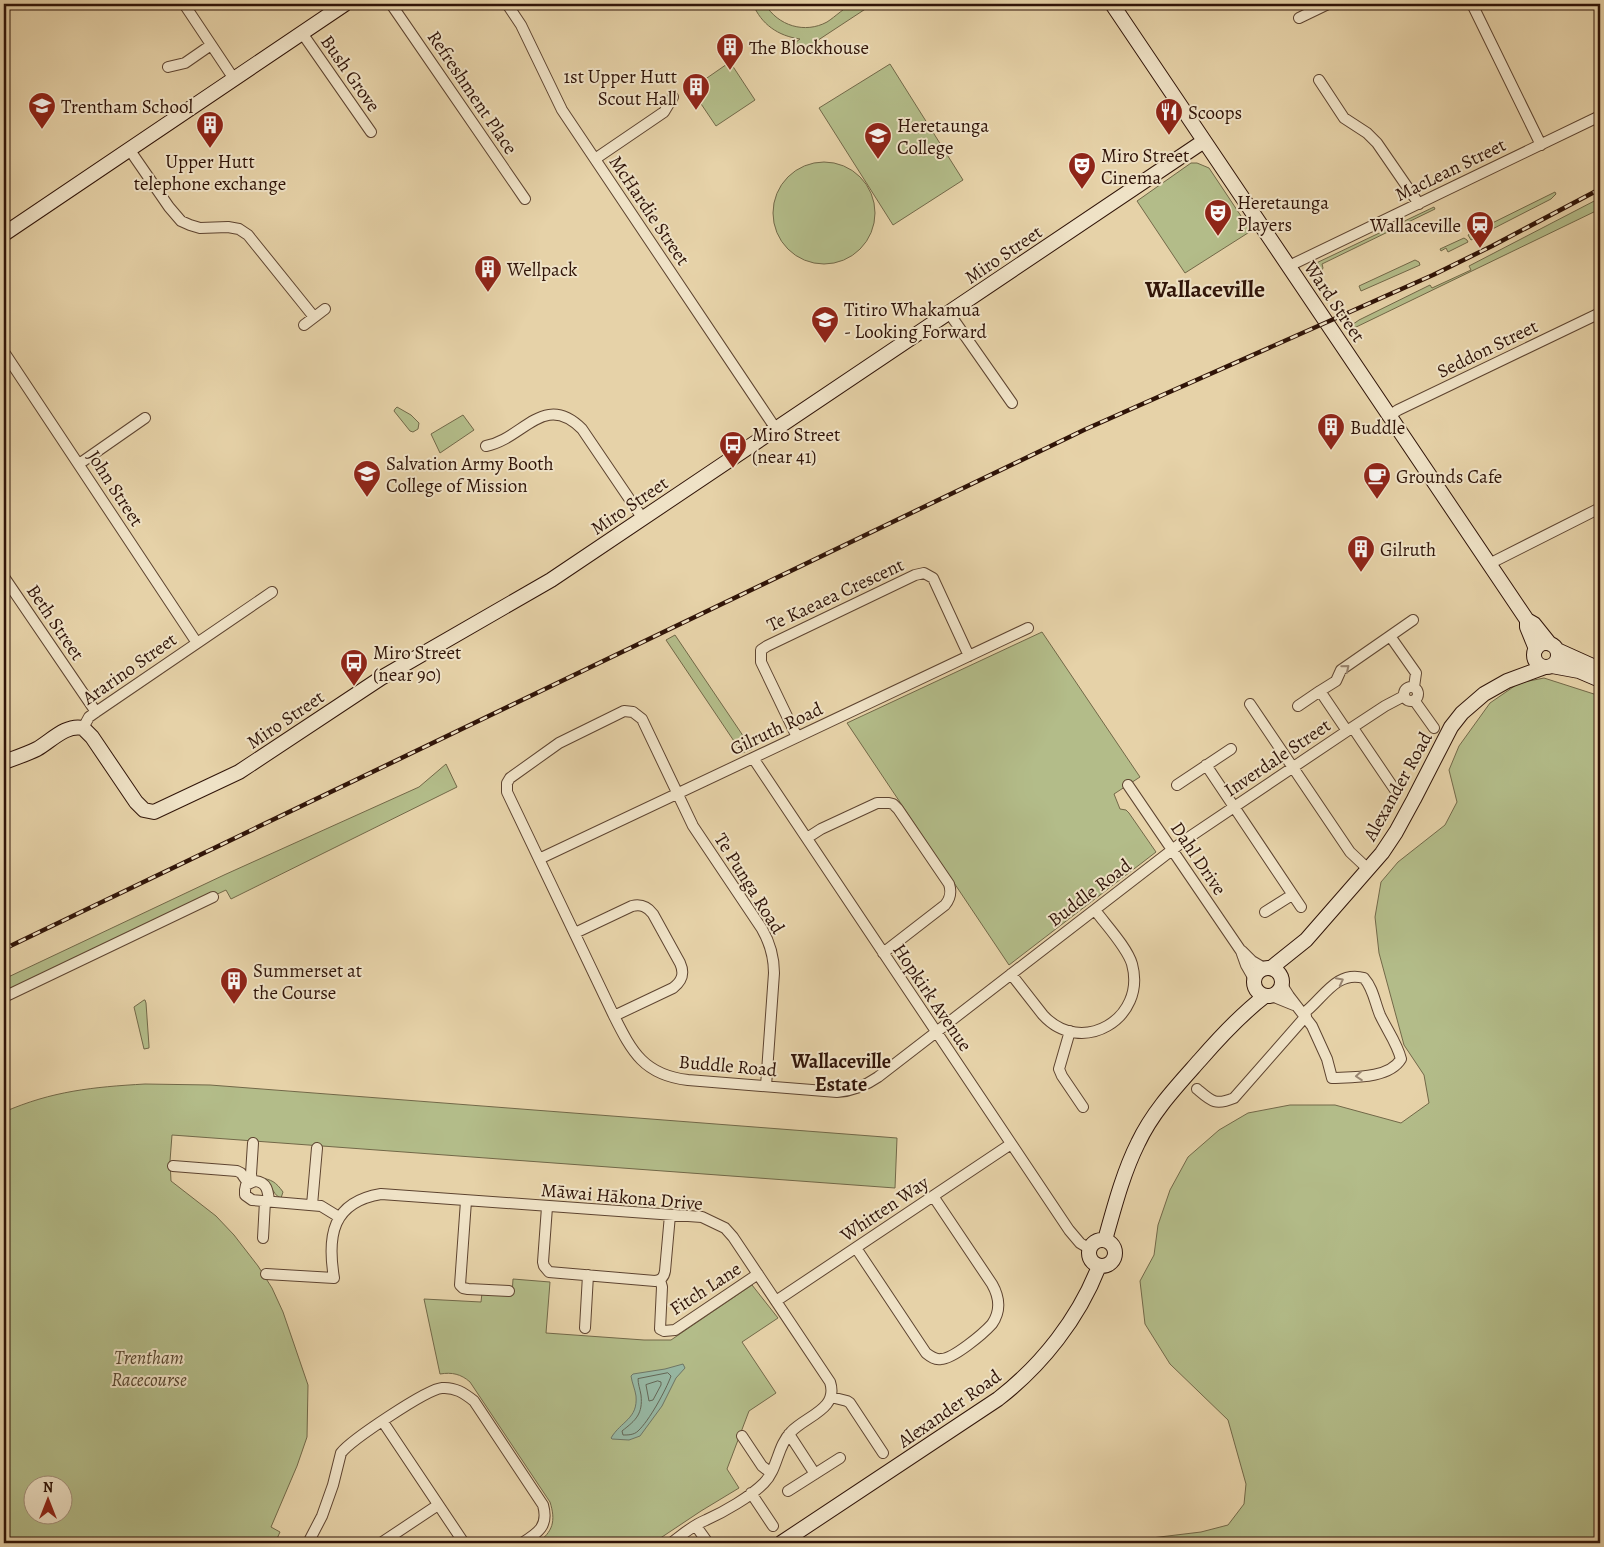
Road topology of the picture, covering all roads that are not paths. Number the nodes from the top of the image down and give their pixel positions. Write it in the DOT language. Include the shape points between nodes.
graph roads {
  1 [pos="184,4"];
  2 [pos="345,4"];
  3 [pos="391,4"];
  4 [pos="507,4"];
  5 [pos="1112,4"];
  6 [pos="1328,4"];
  7 [pos="1472,4"];
  8 [pos="1300,18"];
  9 [pos="302,33"];
  10 [pos="211,45"];
  11 [pos="168,67"];
  12 [pos="234,79"];
  13 [pos="1319,80"];
  14 [pos="673,97"];
  15 [pos="1600,116"];
  16 [pos="370,132"];
  17 [pos="1204,141"];
  18 [pos="1540,145"];
  19 [pos="129,150"];
  20 [pos="594,159"];
  21 [pos="525,199"];
  22 [pos="1419,204"];
  23 [pos="4,234"];
  24 [pos="1289,266"];
  25 [pos="325,309"];
  26 [pos="949,313"];
  27 [pos="1600,313"];
  28 [pos="314,317"];
  29 [pos="304,325"];
  30 [pos="4,352"];
  31 [pos="1012,403"];
  32 [pos="1389,416"];
  33 [pos="145,418"];
  34 [pos="776,429"];
  35 [pos="486,446"];
  36 [pos="79,464"];
  37 [pos="1600,508"];
  38 [pos="643,519"];
  39 [pos="1489,564"];
  40 [pos="4,577"];
  41 [pos="272,592"];
  42 [pos="1413,620"];
  43 [pos="1527,620"];
  44 [pos="1023,633"];
  45 [pos="1390,636"];
  46 [pos="197,644"];
  47 [pos="1553,647"];
  48 [pos="1535,652"];
  49 [pos="969,656"];
  50 [pos="1548,666"];
  51 [pos="1600,670"];
  52 [pos="1600,680"];
  53 [pos="1507,681"];
  54 [pos="1414,687"];
  55 [pos="1320,691"];
  56 [pos="1404,696"];
  57 [pos="1414,700"];
  58 [pos="1250,704"];
  59 [pos="1298,706"];
  60 [pos="96,712"];
  61 [pos="83,728"];
  62 [pos="1434,728"];
  63 [pos="1350,729"];
  64 [pos="797,737"];
  65 [pos="1231,749"];
  66 [pos="753,758"];
  67 [pos="4,762"];
  68 [pos="1206,765"];
  69 [pos="1293,768"];
  70 [pos="1128,785"];
  71 [pos="1177,785"];
  72 [pos="1395,790"];
  73 [pos="678,794"];
  74 [pos="1234,808"];
  75 [pos="807,838"];
  76 [pos="1172,850"];
  77 [pos="539,859"];
  78 [pos="1368,869"];
  79 [pos="1292,895"];
  80 [pos="213,896"];
  81 [pos="1301,907"];
  82 [pos="1094,910"];
  83 [pos="1265,912"];
  84 [pos="575,933"];
  85 [pos="1306,940"];
  86 [pos="1241,951"];
  87 [pos="883,953"];
  88 [pos="1268,968"];
  89 [pos="1011,974"];
  90 [pos="1282,981"];
  91 [pos="1254,982"];
  92 [pos="1269,996"];
  93 [pos="4,998"];
  94 [pos="1302,1012"];
  95 [pos="614,1016"];
  96 [pos="1228,1028"];
  97 [pos="1070,1031"];
  98 [pos="936,1032"];
  99 [pos="766,1086"];
  100 [pos="1197,1089"];
  101 [pos="1083,1107"];
  102 [pos="253,1143"];
  103 [pos="1011,1144"];
  104 [pos="317,1148"];
  105 [pos="173,1166"];
  106 [pos="250,1182"];
  107 [pos="933,1196"];
  108 [pos="466,1200"];
  109 [pos="267,1201"];
  110 [pos="312,1205"];
  111 [pos="547,1206"];
  112 [pos="670,1215"];
  113 [pos="339,1217"];
  114 [pos="263,1238"];
  115 [pos="1105,1240"];
  116 [pos="856,1248"];
  117 [pos="1090,1249"];
  118 [pos="1099,1266"];
  119 [pos="266,1274"];
  120 [pos="758,1274"];
  121 [pos="588,1275"];
  122 [pos="660,1280"];
  123 [pos="509,1291"];
  124 [pos="776,1301"];
  125 [pos="585,1328"];
  126 [pos="831,1397"];
  127 [pos="383,1422"];
  128 [pos="789,1434"];
  129 [pos="742,1436"];
  130 [pos="883,1454"];
  131 [pos="840,1458"];
  132 [pos="771,1473"];
  133 [pos="815,1474"];
  134 [pos="788,1491"];
  135 [pos="751,1493"];
  136 [pos="438,1505"];
  137 [pos="696,1526"];
  138 [pos="773,1526"];
  139 [pos="308,1543"];
  140 [pos="381,1543"];
  141 [pos="464,1543"];
  142 [pos="522,1543"];
  143 [pos="671,1543"];
  144 [pos="708,1543"];
  145 [pos="781,1543"];
  1 -- 10 [label="street"];
  2 -- 9 [label="street"];
  3 -- 21 [label="street, Refreshment Place"];
  4 -- 20 [label="street, McHardie Street" via="521,25 562,110"];
  5 -- 17 [label="street, Ward Street"];
  6 -- 8 [label="street"];
  7 -- 18 [label="street"];
  9 -- 12 [label="street"];
  9 -- 16 [label="street, Bush Grove"];
  10 -- 11 [label="street" via="185,63"];
  10 -- 12 [label="street"];
  12 -- 19 [label="street"];
  13 -- 22 [label="street" via="1344,118 1368,133 1377,143"];
  14 -- 20 [label="street" via="664,112"];
  15 -- 18 [label="street, MacLean Street"];
  17 -- 24 [label="street, Ward Street"];
  17 -- 26 [label="street, Miro Street"];
  18 -- 22 [label="street, MacLean Street"];
  19 -- 23 [label="street"];
  19 -- 28 [label="street" via="181,221 200,228 239,229 248,235"];
  20 -- 34 [label="street, McHardie Street"];
  22 -- 24 [label="street, MacLean Street"];
  24 -- 32 [label="street, Ward Street"];
  25 -- 28 [label="street"];
  26 -- 31 [label="street"];
  26 -- 34 [label="street, Miro Street"];
  27 -- 32 [label="street, Seddon Street"];
  28 -- 29 [label="street"];
  30 -- 36 [label="street, John Street"];
  32 -- 39 [label="street, Ward Street"];
  33 -- 36 [label="street"];
  34 -- 38 [label="street, Miro Street"];
  35 -- 38 [label="street" via="496,444 546,415 573,420"];
  36 -- 46 [label="street, John Street"];
  37 -- 39 [label="street"];
  38 -- 61 [label="street, Miro Street" via="543,584 373,683 239,772 160,810 144,810 136,802"];
  39 -- 43 [label="street, Ward Street"];
  40 -- 60 [label="street, Beth Street"];
  41 -- 46 [label="street, Ararino Street"];
  42 -- 45 [label="street"];
  43 -- 47 [label="street, Ward Street"];
  43 -- 48 [label="street, Ward Street"];
  44 -- 49 [label="street, Gilruth Road"];
  45 -- 54 [label="street" via="1416,673"];
  55 -- 45 [label="street, one-way" via="1336,681 1341,670"];
  46 -- 60 [label="street, Ararino Street"];
  47 -- 48 [label="street" via="1542,644"];
  47 -- 50 [label="street" via="1557,660"];
  47 -- 51 [label="street, Ward Street"];
  48 -- 50 [label="street" via="1536,662"];
  48 -- 53 [label="street, Alexander Road"];
  49 -- 64 [label="street, Gilruth Road"];
  49 -- 64 [label="street, Te Kaeaea Crescent" via="932,578 924,573 915,575 761,650 761,662"];
  50 -- 52 [label="street" via="1579,671"];
  50 -- 53 [label="street, Alexander Road"];
  53 -- 78 [label="street, Alexander Road" via="1484,694 1451,727 1396,832"];
  54 -- 56 [label="street, Inverdale Street" via="1406,688"];
  54 -- 57 [label="street" via="1418,694"];
  55 -- 59 [label="street"];
  55 -- 63 [label="street"];
  56 -- 57 [label="street" via="1407,700"];
  56 -- 63 [label="street, Inverdale Street"];
  57 -- 62 [label="street"];
  58 -- 69 [label="street"];
  60 -- 61 [label="street, Ararino Street"];
  61 -- 67 [label="street, Ararino Street" via="73,727 36,750"];
  63 -- 69 [label="street, Inverdale Street"];
  63 -- 72 [label="street"];
  64 -- 66 [label="street, Gilruth Road"];
  65 -- 68 [label="street"];
  66 -- 73 [label="street, Gilruth Road"];
  66 -- 75 [label="street, Hopkirk Avenue"];
  68 -- 71 [label="street"];
  68 -- 74 [label="street"];
  69 -- 74 [label="street, Inverdale Street"];
  69 -- 78 [label="street" via="1350,852"];
  70 -- 76 [label="street, Dahl Drive"];
  73 -- 77 [label="street, Gilruth Road"];
  73 -- 77 [label="street, Te Punga Road" via="641,716 630,711 620,713 559,742 508,781 507,793"];
  73 -- 99 [label="street, Te Punga Road" via="693,826 762,929 772,950 774,973"];
  74 -- 76 [label="street, Inverdale Street"];
  74 -- 79 [label="street"];
  75 -- 87 [label="street, Hopkirk Avenue"];
  75 -- 87 [label="street" via="877,803 893,804 949,884 951,895 945,906"];
  76 -- 82 [label="street, Buddle Road"];
  76 -- 86 [label="street, Dahl Drive"];
  77 -- 84 [label="street, Buddle Road"];
  78 -- 85 [label="street, Alexander Road"];
  79 -- 81 [label="street"];
  79 -- 83 [label="street"];
  80 -- 93 [label="street"];
  82 -- 89 [label="street, Buddle Road"];
  82 -- 97 [label="street" via="1130,959 1133,991 1126,1009 1110,1025 1089,1032"];
  84 -- 95 [label="street, Buddle Road"];
  84 -- 95 [label="street" via="632,906 642,906 650,910 683,968 683,976 673,988"];
  85 -- 88 [label="street, Alexander Road"];
  85 -- 90 [label="street, Alexander Road"];
  86 -- 88 [label="street, Dahl Drive" via="1252,961"];
  86 -- 91 [label="street, Dahl Drive"];
  87 -- 98 [label="street, Hopkirk Avenue"];
  88 -- 90 [label="street" via="1277,970"];
  88 -- 91 [label="street, Alexander Road" via="1258,972"];
  89 -- 97 [label="street" via="1048,1020"];
  89 -- 98 [label="street, Buddle Road"];
  90 -- 92 [label="street, Alexander Road" via="1279,991"];
  90 -- 94 [label="street"];
  91 -- 92 [label="street" via="1259,993"];
  91 -- 96 [label="street, Alexander Road"];
  92 -- 94 [label="street"];
  92 -- 96 [label="street, Alexander Road"];
  94 -- 94 [label="street, one-way" via="1312,1008 1336,982 1355,976 1364,978 1401,1059 1398,1064 1374,1075 1332,1078 1327,1059"];
  94 -- 100 [label="street" via="1234,1098 1211,1102"];
  95 -- 99 [label="street, Buddle Road" via="632,1050 659,1073 677,1079"];
  96 -- 115 [label="street, Alexander Road" via="1147,1126 1130,1160"];
  97 -- 101 [label="street" via="1059,1069"];
  98 -- 99 [label="street, Buddle Road" via="869,1083 853,1090 837,1092"];
  98 -- 103 [label="street, Hopkirk Avenue"];
  102 -- 106 [label="street"];
  103 -- 107 [label="street, Whitten Way"];
  103 -- 117 [label="street, Hopkirk Avenue" via="1069,1230"];
  104 -- 110 [label="street"];
  105 -- 106 [label="street" via="237,1172"];
  106 -- 109 [label="street" via="259,1181 266,1187"];
  106 -- 109 [label="street" via="245,1190 247,1197"];
  107 -- 116 [label="street, Whitten Way"];
  107 -- 116 [label="street" via="992,1284 999,1302 992,1324 952,1356 939,1359 926,1353"];
  108 -- 111 [label="street, Māwai Hākona Drive"];
  108 -- 113 [label="street, Māwai Hākona Drive" via="381,1194 356,1201"];
  108 -- 123 [label="street" via="460,1286"];
  109 -- 110 [label="street"];
  109 -- 114 [label="street"];
  110 -- 113 [label="street" via="325,1208"];
  111 -- 112 [label="street, Māwai Hākona Drive"];
  111 -- 121 [label="street" via="544,1266 549,1272"];
  112 -- 120 [label="street, Māwai Hākona Drive" via="702,1217 725,1228"];
  112 -- 122 [label="street" via="665,1271"];
  113 -- 119 [label="street" via="330,1251 334,1278"];
  115 -- 117 [label="street" via="1097,1241"];
  115 -- 118 [label="street" via="1114,1248 1115,1256 1107,1266"];
  116 -- 124 [label="street, Whitten Way"];
  117 -- 118 [label="street" via="1090,1258"];
  118 -- 145 [label="street, Alexander Road" via="1061,1336 1012,1388"];
  120 -- 122 [label="street, Fitch Lane" via="676,1330 668,1331 660,1329"];
  120 -- 124 [label="street, Māwai Hākona Drive"];
  121 -- 122 [label="street"];
  121 -- 125 [label="street"];
  124 -- 126 [label="street, Māwai Hākona Drive" via="830,1382"];
  126 -- 128 [label="street" via="826,1406"];
  126 -- 130 [label="street" via="850,1404"];
  127 -- 136 [label="street"];
  127 -- 139 [label="street" via="341,1454 322,1516"];
  127 -- 142 [label="street" via="440,1388 464,1392 474,1401 543,1505 544,1522 539,1531"];
  128 -- 132 [label="street"];
  128 -- 133 [label="street"];
  129 -- 132 [label="street" via="762,1466"];
  131 -- 133 [label="street"];
  132 -- 135 [label="street"];
  133 -- 134 [label="street"];
  135 -- 137 [label="street"];
  135 -- 138 [label="street"];
  136 -- 140 [label="street"];
  136 -- 141 [label="street"];
  137 -- 143 [label="street"];
  137 -- 144 [label="street"];
}
